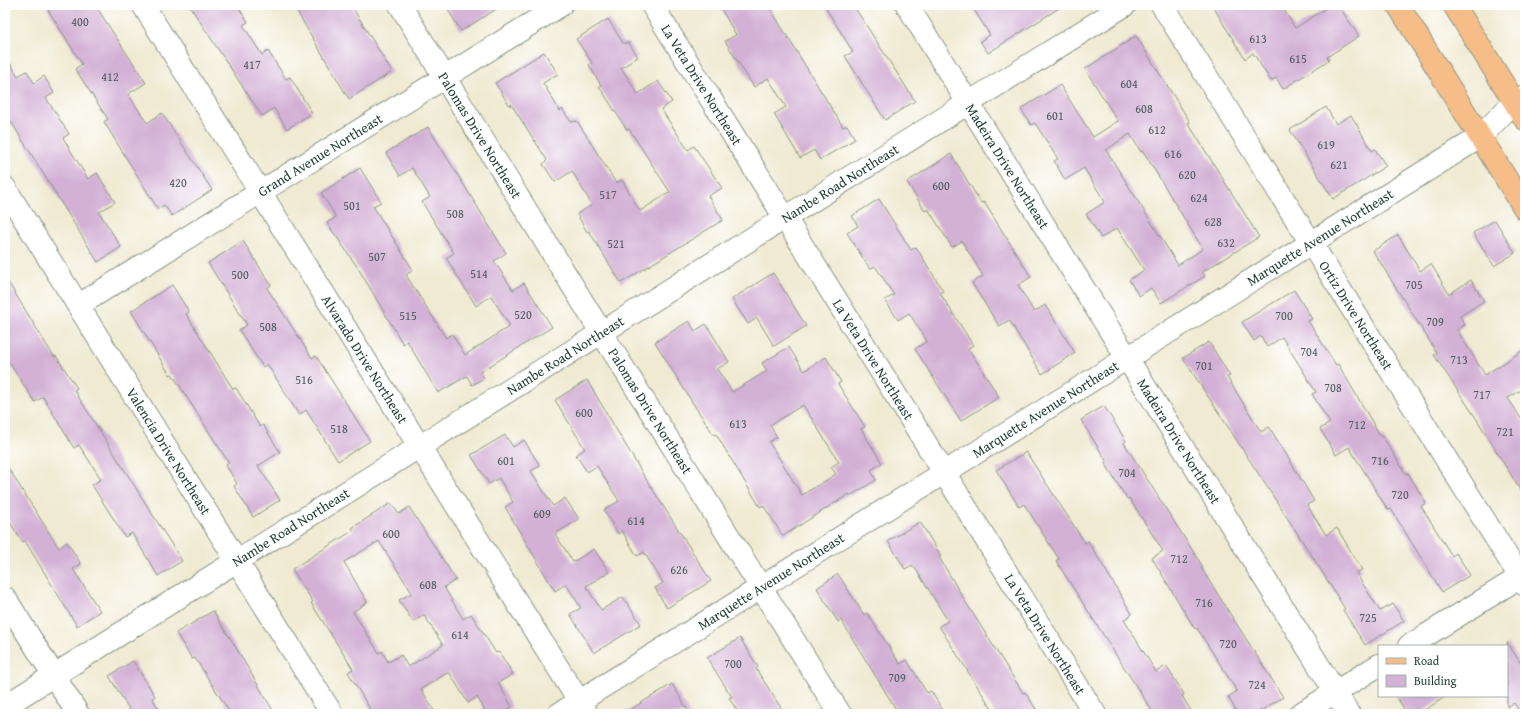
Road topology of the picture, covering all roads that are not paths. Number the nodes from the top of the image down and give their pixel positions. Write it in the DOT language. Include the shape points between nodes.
graph roads {
  1 [pos="143,5"];
  2 [pos="400,5"];
  3 [pos="561,5"];
  4 [pos="652,5"];
  5 [pos="907,5"];
  6 [pos="1125,5"];
  7 [pos="1162,5"];
  8 [pos="1398,5"];
  9 [pos="1454,5"];
  10 [pos="445,77"];
  11 [pos="968,103"];
  12 [pos="1521,106"];
  13 [pos="1480,137"];
  14 [pos="5,188"];
  15 [pos="262,192"];
  16 [pos="1525,209"];
  17 [pos="786,218"];
  18 [pos="1311,242"];
  19 [pos="79,305"];
  20 [pos="601,332"];
  21 [pos="1127,357"];
  22 [pos="418,446"];
  23 [pos="945,473"];
  24 [pos="236,561"];
  25 [pos="1523,579"];
  26 [pos="761,587"];
  27 [pos="5,598"];
  28 [pos="1411,645"];
  29 [pos="1378,666"];
  30 [pos="54,676"];
  31 [pos="1335,692"];
  32 [pos="5,706"];
  33 [pos="583,707"];
  34 [pos="78,714"];
  35 [pos="332,714"];
  36 [pos="558,714"];
  37 [pos="840,714"];
  38 [pos="1095,714"];
  39 [pos="1300,714"];
  40 [pos="1348,714"];
  1 -- 15 [label="street, Alvarado Drive Northeast"];
  2 -- 10 [label="street, Palomas Drive Northeast"];
  3 -- 10 [label="street, Grand Avenue Northeast"];
  4 -- 17 [label="street, La Veta Drive Northeast"];
  5 -- 11 [label="street, Madeira Drive Northeast"];
  6 -- 11 [label="street, Nambe Road Northeast"];
  7 -- 18 [label="street, Ortiz Drive Northeast"];
  8 -- 13 [label="main road"];
  9 -- 12 [label="main road"];
  10 -- 15 [label="street, Grand Avenue Northeast"];
  10 -- 20 [label="street, Palomas Drive Northeast"];
  11 -- 17 [label="street, Nambe Road Northeast"];
  11 -- 21 [label="street, Madeira Drive Northeast"];
  12 -- 13 [label="street, Marquette Avenue Northeast"];
  13 -- 16 [label="main road"];
  13 -- 18 [label="street, Marquette Avenue Northeast"];
  14 -- 19 [label="street, Valencia Drive Northeast"];
  15 -- 19 [label="street, Grand Avenue Northeast"];
  15 -- 22 [label="street, Alvarado Drive Northeast"];
  17 -- 20 [label="street, Nambe Road Northeast"];
  17 -- 23 [label="street, La Veta Drive Northeast"];
  18 -- 21 [label="street, Marquette Avenue Northeast"];
  18 -- 25 [label="street, Ortiz Drive Northeast"];
  19 -- 24 [label="street, Valencia Drive Northeast"];
  20 -- 22 [label="street, Nambe Road Northeast"];
  20 -- 26 [label="street, Palomas Drive Northeast"];
  21 -- 23 [label="street, Marquette Avenue Northeast"];
  21 -- 31 [label="street, Madeira Drive Northeast"];
  22 -- 24 [label="street, Nambe Road Northeast"];
  22 -- 33 [label="street, Alvarado Drive Northeast"];
  23 -- 26 [label="street, Marquette Avenue Northeast"];
  23 -- 38 [label="street, La Veta Drive Northeast"];
  24 -- 30 [label="street, Nambe Road Northeast"];
  24 -- 35 [label="street, Valencia Drive Northeast"];
  25 -- 28 [label="street"];
  26 -- 33 [label="street, Marquette Avenue Northeast"];
  26 -- 37 [label="street, Palomas Drive Northeast"];
  27 -- 30 [label="street"];
  29 -- 31 [label="street"];
  30 -- 32 [label="street, Nambe Road Northeast"];
  30 -- 34 [label="street"];
  31 -- 39 [label="street"];
  31 -- 40 [label="street, Madeira Drive Northeast"];
  33 -- 36 [label="street, Marquette Avenue Northeast"];
}
